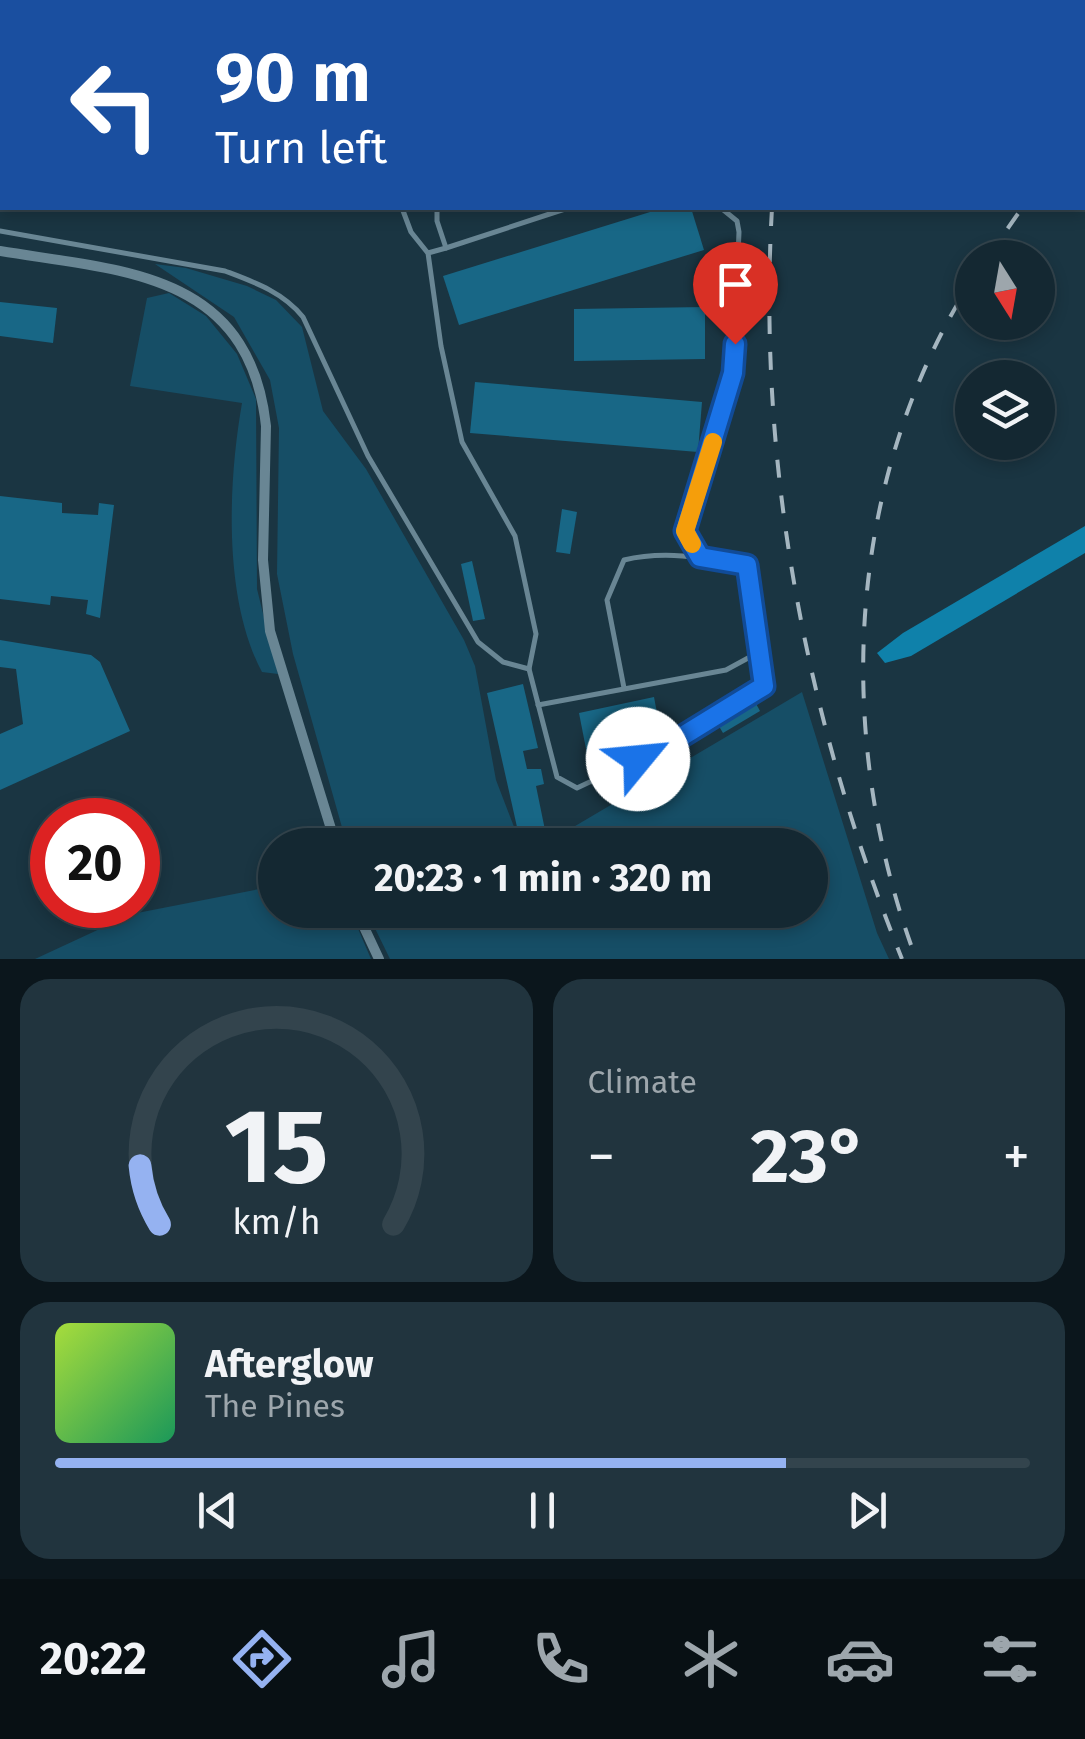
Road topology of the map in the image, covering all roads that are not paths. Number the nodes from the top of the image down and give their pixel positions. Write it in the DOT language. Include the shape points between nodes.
graph roads {
  1 [pos="403,210"];
  2 [pos="436,210"];
  3 [pos="562,210"];
  4 [pos="723,210"];
  5 [pos="0,231"];
  6 [pos="446,248"];
  7 [pos="0,251"];
  8 [pos="428,253"];
  9 [pos="700,557"];
  10 [pos="761,651"];
  11 [pos="529,669"];
  12 [pos="624,688"];
  13 [pos="538,705"];
  14 [pos="331,828"];
  15 [pos="364,928"];
  16 [pos="379,959"];
  1 -- 8 [label="lane"];
  2 -- 6 [label="lane"];
  3 -- 6 [label="lane"];
  4 -- 9 [label="lane" via="739,232 733,373 685,531"];
  5 -- 11 [label="lane" via="225,270 294,306 368,456 478,642 503,662"];
  6 -- 8 [label="lane"];
  7 -- 14 [label="street" via="148,276 207,307 246,356 266,426 263,560 270,631"];
  8 -- 11 [label="lane" via="462,442 515,536 536,634"];
  9 -- 10 [label="lane" via="747,565"];
  9 -- 12 [label="lane" via="647,554 624,560 607,600"];
  10 -- 12 [label="lane" via="726,670"];
  10 -- 13 [label="lane" via="764,686 668,745 577,788 557,777"];
  11 -- 13 [label="lane"];
  12 -- 13 [label="lane"];
  15 -- 16 [label="street"];
}
